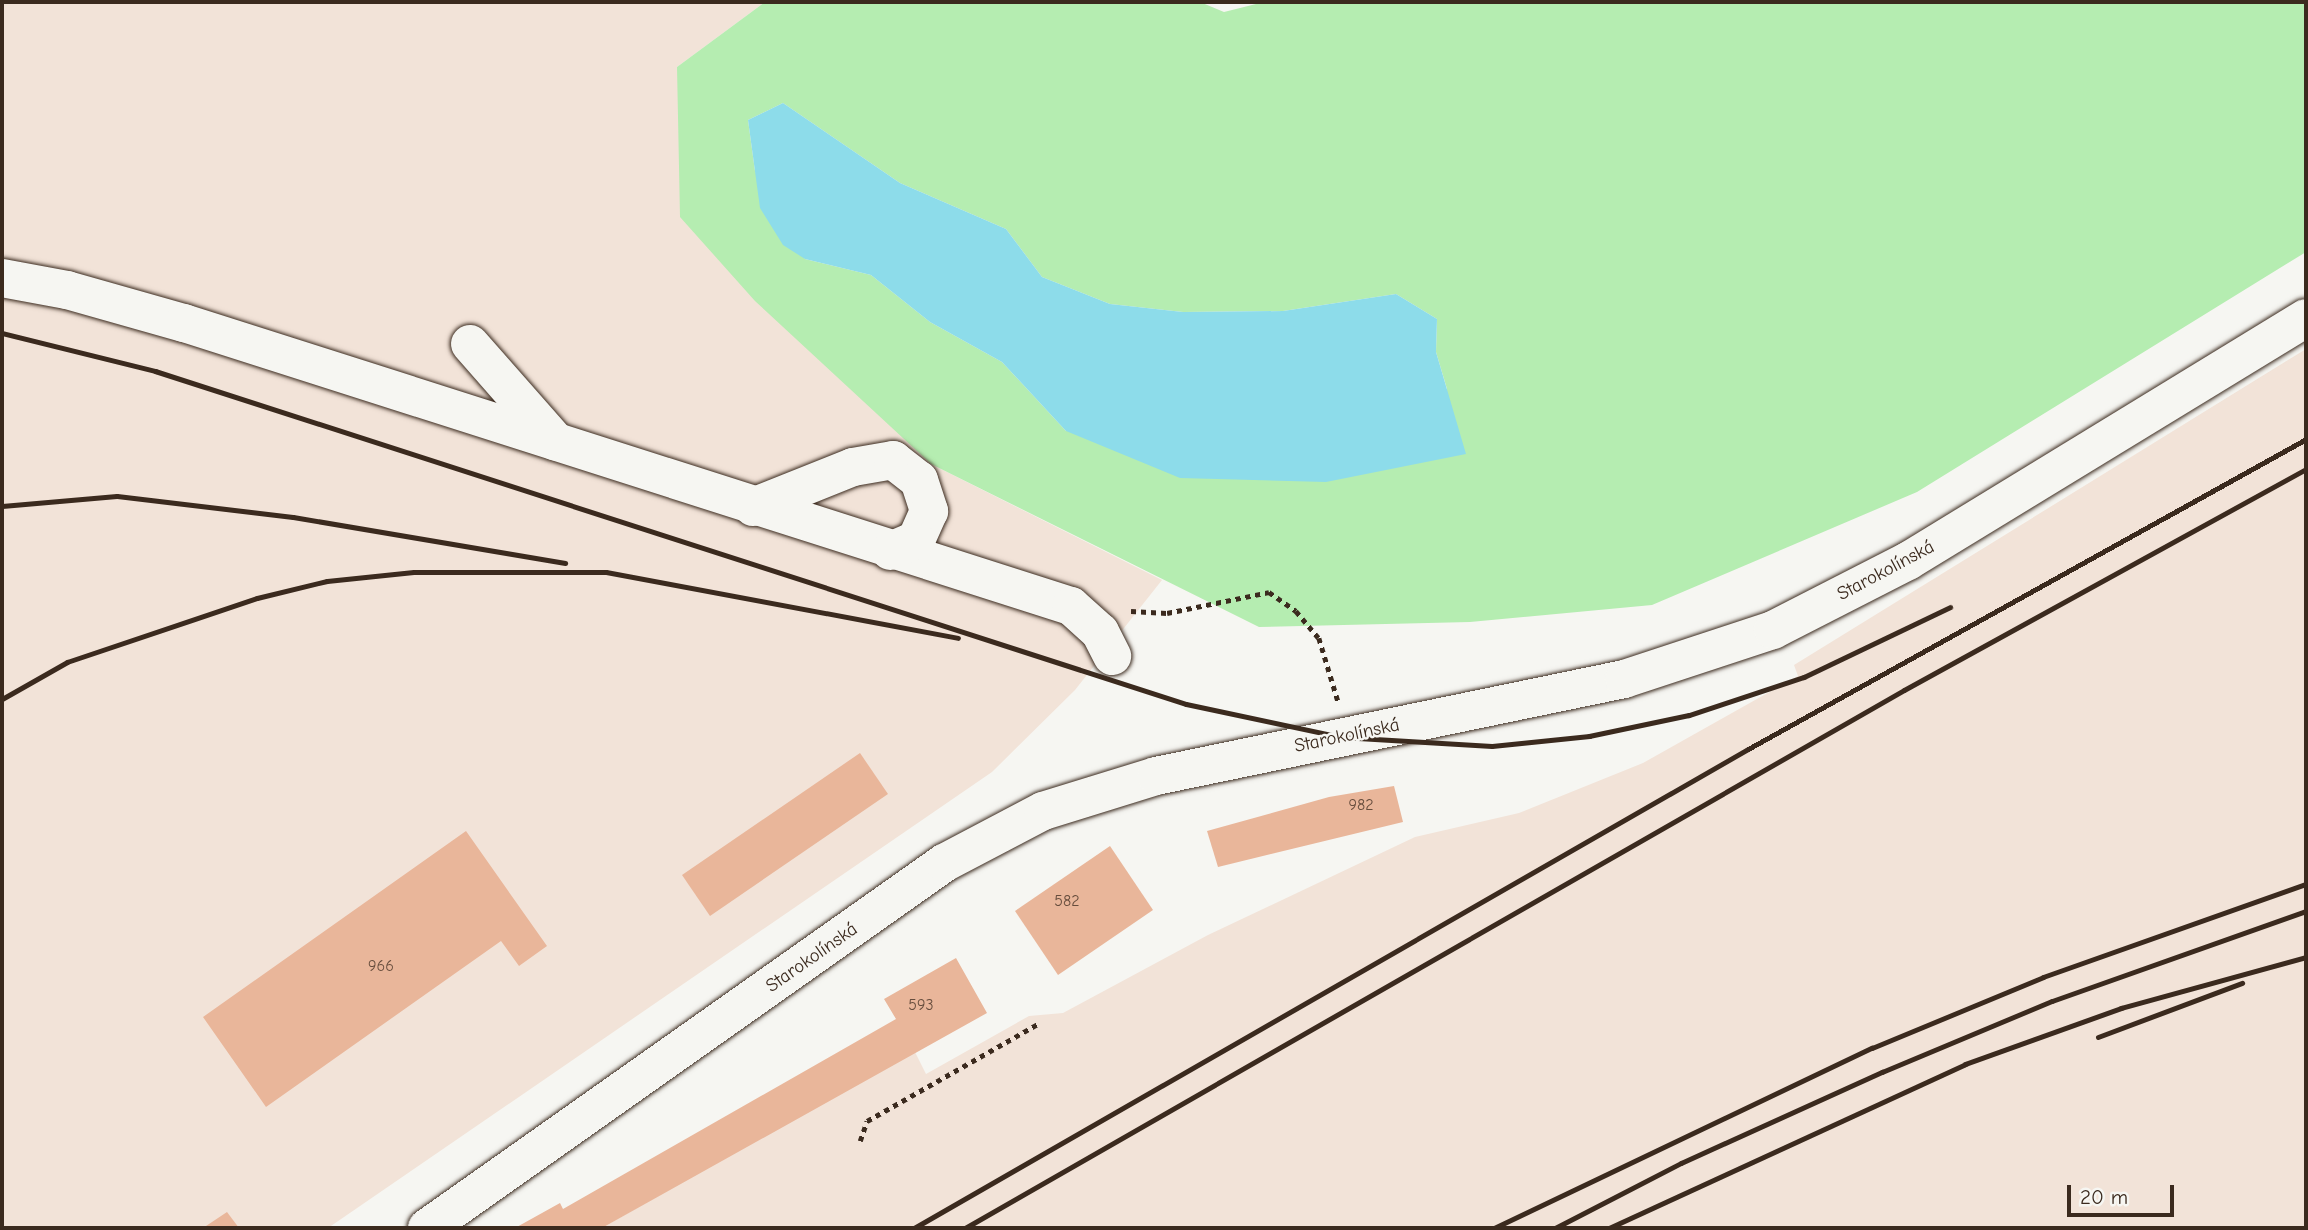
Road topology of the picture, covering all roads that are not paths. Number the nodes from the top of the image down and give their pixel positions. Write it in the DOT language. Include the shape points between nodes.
graph roads {
  1 [pos="2,278"];
  2 [pos="2306,318"];
  3 [pos="470,344"];
  4 [pos="558,444"];
  5 [pos="753,507"];
  6 [pos="890,551"];
  7 [pos="1112,656"];
  8 [pos="427,1228"];
  1 -- 4 [label="street" via="67,290 184,323"];
  2 -- 8 [label="street, Starokolínská" via="1908,562 1773,630 1624,679 1156,776 1043,811 944,863"];
  3 -- 4 [label="street"];
  4 -- 5 [label="street"];
  5 -- 6 [label="street"];
  5 -- 6 [label="street" via="853,467 893,460 919,480 929,511 916,540"];
  6 -- 7 [label="street" via="1071,606 1100,632"];
}
